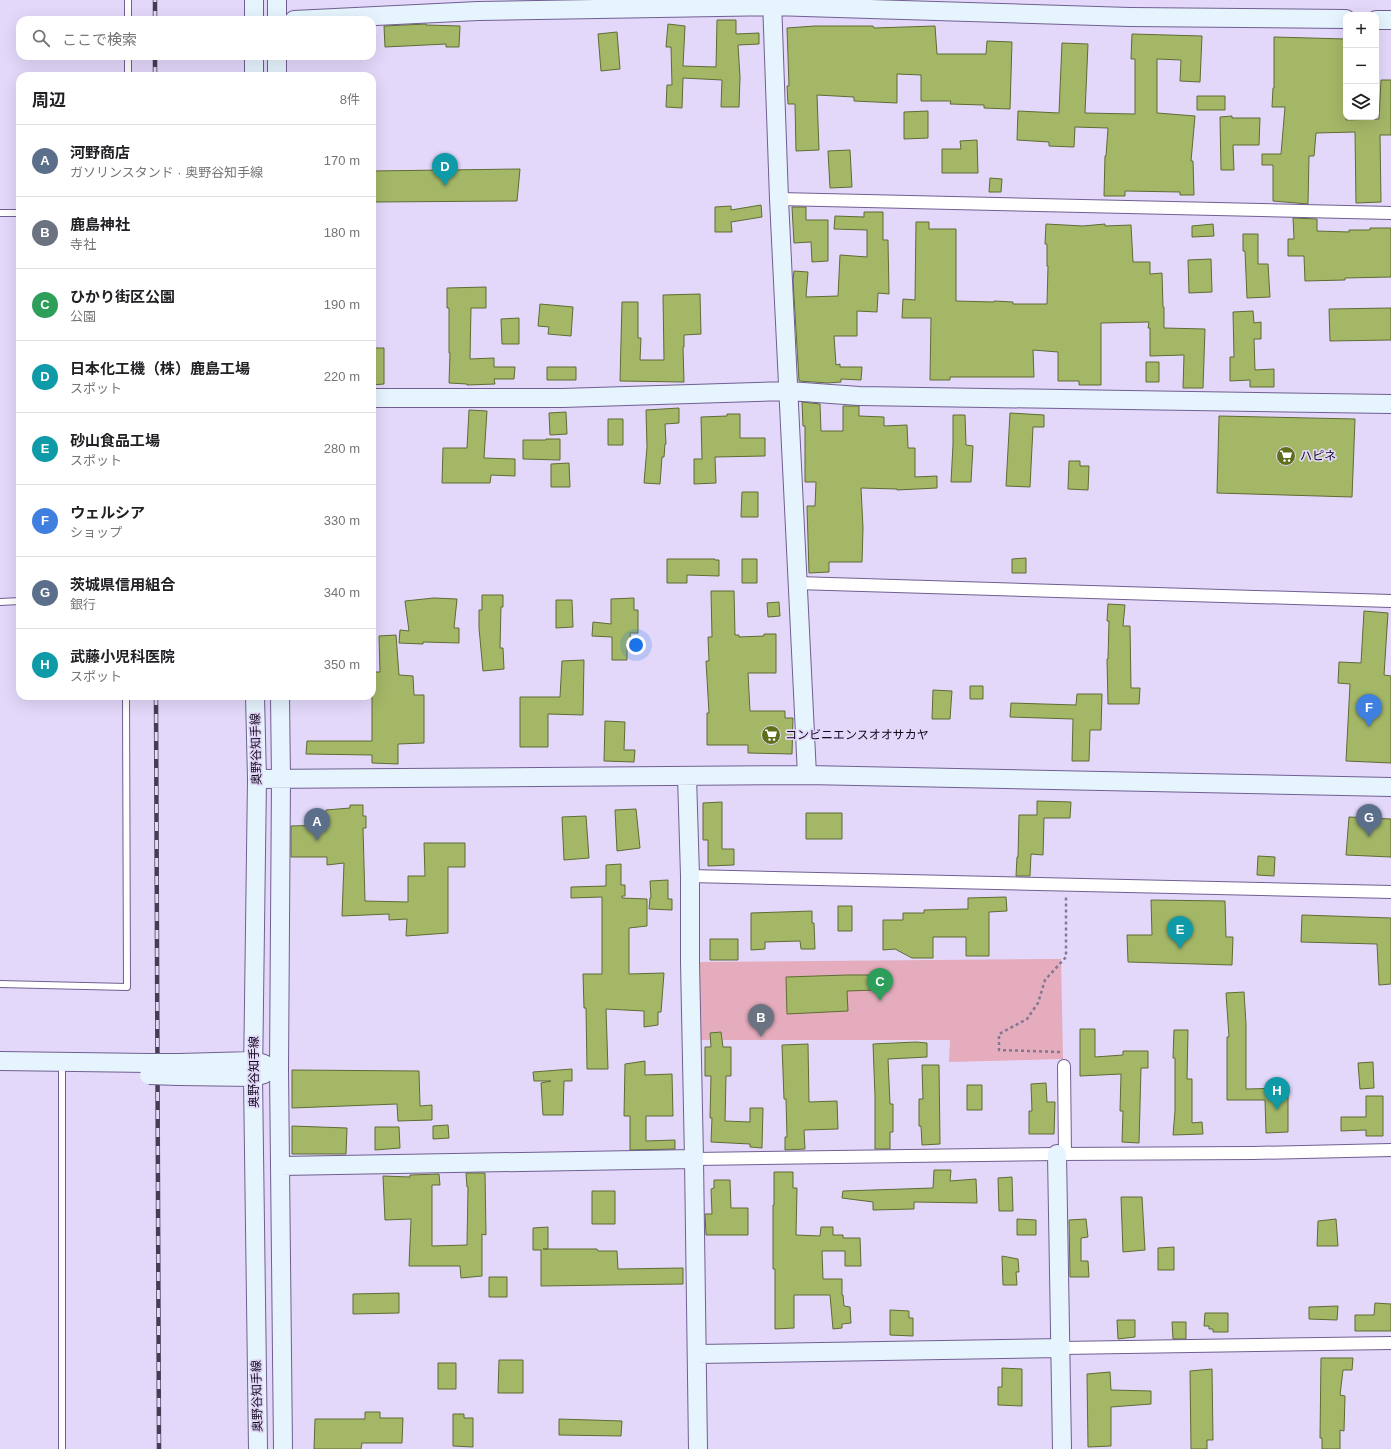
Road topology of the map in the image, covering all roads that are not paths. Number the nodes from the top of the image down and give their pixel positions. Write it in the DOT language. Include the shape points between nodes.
graph roads {
  1 [pos="128,0"];
  2 [pos="254,0"];
  3 [pos="277,0"];
  4 [pos="772,3"];
  5 [pos="478,6"];
  6 [pos="128,16"];
  7 [pos="254,16"];
  8 [pos="277,16"];
  9 [pos="347,16"];
  10 [pos="1343,19"];
  11 [pos="1379,20"];
  12 [pos="1391,20"];
  13 [pos="128,60"];
  14 [pos="254,60"];
  15 [pos="277,60"];
  16 [pos="128,72"];
  17 [pos="254,72"];
  18 [pos="277,72"];
  19 [pos="778,199"];
  20 [pos="0,213"];
  21 [pos="16,213"];
  22 [pos="1391,213"];
  23 [pos="789,391"];
  24 [pos="376,398"];
  25 [pos="1391,404"];
  26 [pos="797,583"];
  27 [pos="16,601"];
  28 [pos="1391,601"];
  29 [pos="0,602"];
  30 [pos="126,700"];
  31 [pos="255,700"];
  32 [pos="280,700"];
  33 [pos="807,775"];
  34 [pos="687,776"];
  35 [pos="257,779"];
  36 [pos="281,779"];
  37 [pos="1391,787"];
  38 [pos="690,876"];
  39 [pos="1391,892"];
  40 [pos="0,984"];
  41 [pos="0,1061"];
  42 [pos="1064,1066"];
  43 [pos="150,1069"];
  44 [pos="253,1069"];
  45 [pos="279,1069"];
  46 [pos="0,1071"];
  47 [pos="62,1072"];
  48 [pos="1391,1150"];
  49 [pos="1061,1154"];
  50 [pos="694,1159"];
  51 [pos="281,1166"];
  52 [pos="1391,1343"];
  53 [pos="1061,1348"];
  54 [pos="697,1354"];
  55 [pos="62,1449"];
  56 [pos="258,1449"];
  57 [pos="283,1449"];
  58 [pos="698,1449"];
  59 [pos="1062,1449"];
  1 -- 6 [label="lane"];
  2 -- 7 [label="street"];
  3 -- 8 [label="street"];
  4 -- 5 [label="street"];
  4 -- 10 [label="street" via="1130,17"];
  4 -- 19 [label="street"];
  5 -- 9 [label="street"];
  11 -- 12 [label="street"];
  13 -- 16 [label="lane"];
  14 -- 17 [label="street"];
  15 -- 18 [label="street"];
  19 -- 22 [label="street"];
  19 -- 23 [label="street"];
  20 -- 21 [label="lane"];
  23 -- 24 [label="street" via="562,398"];
  23 -- 25 [label="street" via="867,396"];
  23 -- 26 [label="street"];
  26 -- 28 [label="street"];
  26 -- 33 [label="street"];
  27 -- 29 [label="lane"];
  30 -- 40 [label="lane" via="127,987"];
  31 -- 35 [label="street, 奥野谷知手線"];
  32 -- 36 [label="street, 奥野谷知手線"];
  33 -- 34 [label="street"];
  33 -- 37 [label="street"];
  34 -- 36 [label="street"];
  34 -- 38 [label="street"];
  35 -- 36 [label="street"];
  35 -- 44 [label="street, 奥野谷知手線"];
  36 -- 45 [label="street, 奥野谷知手線"];
  38 -- 39 [label="street"];
  38 -- 50 [label="street"];
  41 -- 43 [label="street"];
  42 -- 49 [label="street"];
  43 -- 44 [label="street, bridge"];
  43 -- 47 [label="street"];
  44 -- 45 [label="street"];
  44 -- 56 [label="street, 奥野谷知手線"];
  45 -- 51 [label="street, 奥野谷知手線"];
  46 -- 47 [label="street"];
  47 -- 55 [label="lane"];
  48 -- 49 [label="street"];
  49 -- 50 [label="street"];
  49 -- 53 [label="street"];
  50 -- 51 [label="street"];
  50 -- 54 [label="street"];
  51 -- 57 [label="street, 奥野谷知手線"];
  52 -- 53 [label="street"];
  53 -- 54 [label="street"];
  53 -- 59 [label="street"];
  54 -- 58 [label="street"];
}
